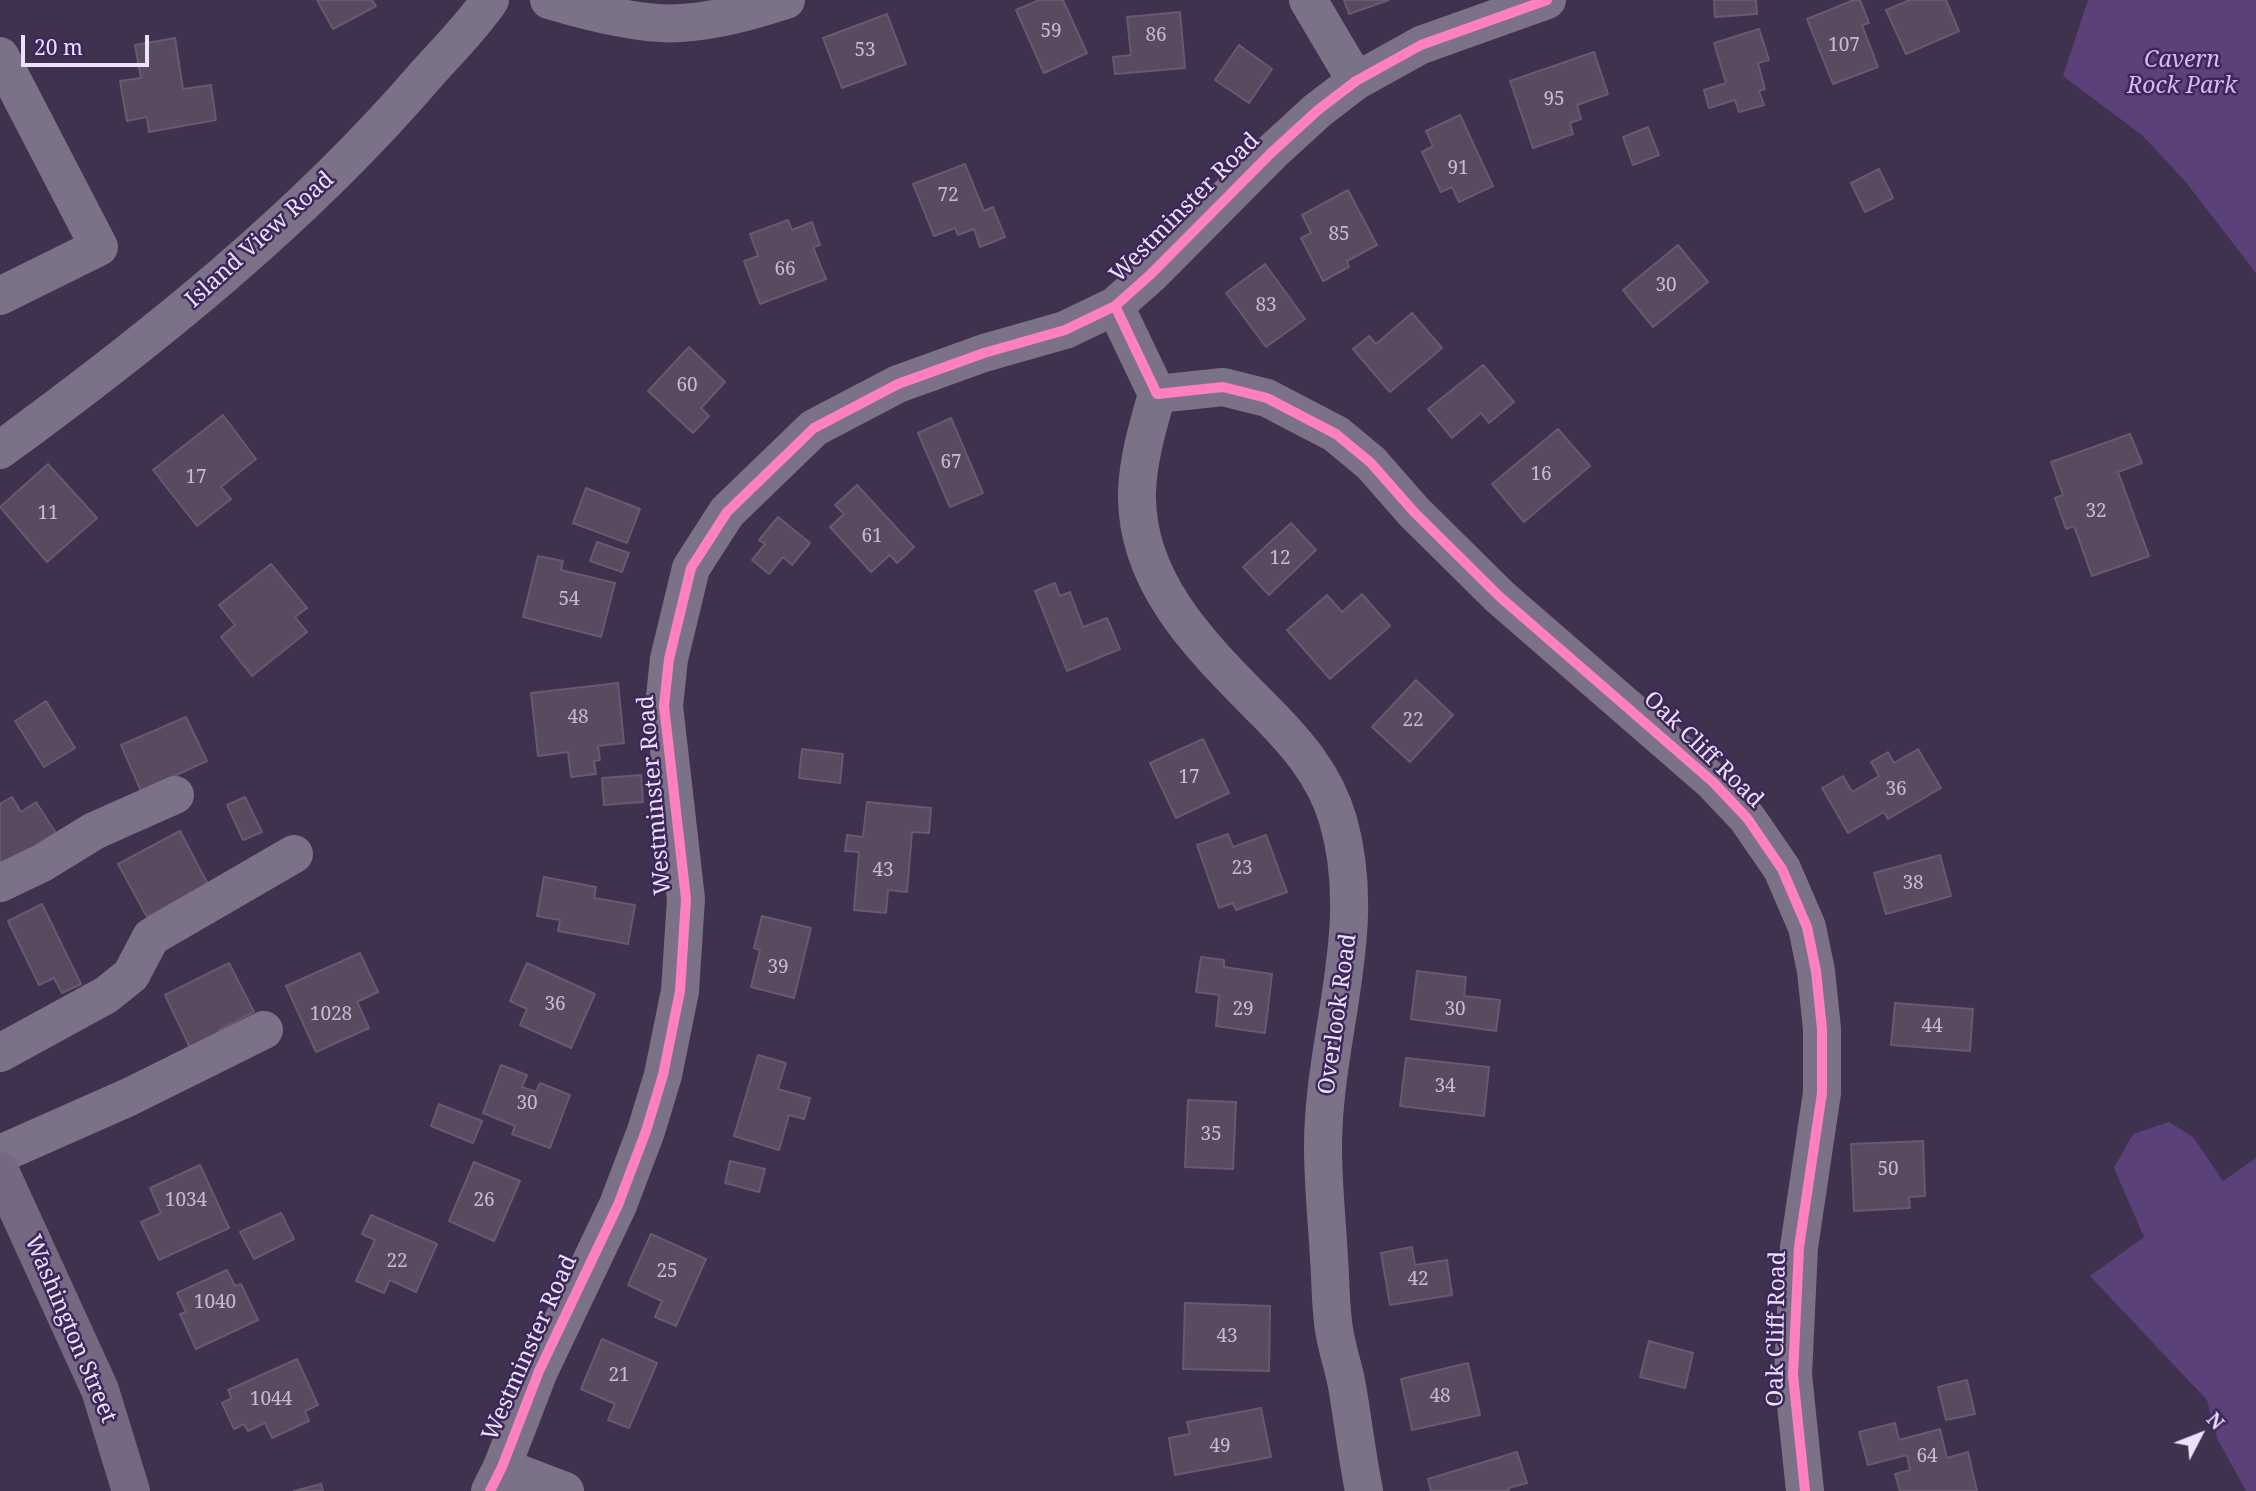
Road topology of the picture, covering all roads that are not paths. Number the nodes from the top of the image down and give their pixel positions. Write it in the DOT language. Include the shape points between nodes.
graph roads {
  1 [pos="490,0"];
  2 [pos="549,0"];
  3 [pos="786,0"];
  4 [pos="1308,0"];
  5 [pos="1548,0"];
  6 [pos="0,56"];
  7 [pos="1356,80"];
  8 [pos="4,284"];
  9 [pos="1115,306"];
  10 [pos="1157,394"];
  11 [pos="0,450"];
  12 [pos="175,795"];
  13 [pos="294,854"];
  14 [pos="0,883"];
  15 [pos="264,1030"];
  16 [pos="0,1054"];
  17 [pos="0,1154"];
  18 [pos="0,1171"];
  19 [pos="496,1479"];
  20 [pos="131,1491"];
  21 [pos="565,1491"];
  22 [pos="1364,1491"];
  23 [pos="1805,1491"];
  1 -- 11 [label="street, Island View Road" via="390,117 326,182 184,309"];
  2 -- 3 [label="street" via="592,12 679,24 741,14"];
  4 -- 7 [label="street"];
  5 -- 7 [label="street, Westminster Road" via="1421,45"];
  6 -- 8 [label="street" via="99,247"];
  7 -- 9 [label="street, Westminster Road" via="1271,153"];
  9 -- 10 [label="street"];
  9 -- 19 [label="street, Westminster Road" via="1065,330 898,384 814,428 727,512 691,568 669,659 664,706 686,899 680,991 663,1075 618,1205 539,1371"];
  10 -- 22 [label="street, Overlook Road" via="1137,493 1142,539 1156,574 1175,615 1199,645 1298,744 1323,781 1338,820 1348,873 1351,929 1328,1070 1323,1146 1334,1334"];
  10 -- 23 [label="street, Oak Cliff Road" via="1223,387 1267,398 1336,434 1371,463 1500,597 1713,782 1747,818 1782,869 1807,927 1822,1029 1822,1093 1799,1247 1793,1375"];
  12 -- 14 [label="street" via="94,831"];
  13 -- 16 [label="street" via="151,937 131,975 106,995"];
  15 -- 17 [label="street"];
  18 -- 20 [label="main road, Washington Street" via="100,1390"];
  19 -- 21 [label="street"];
}
